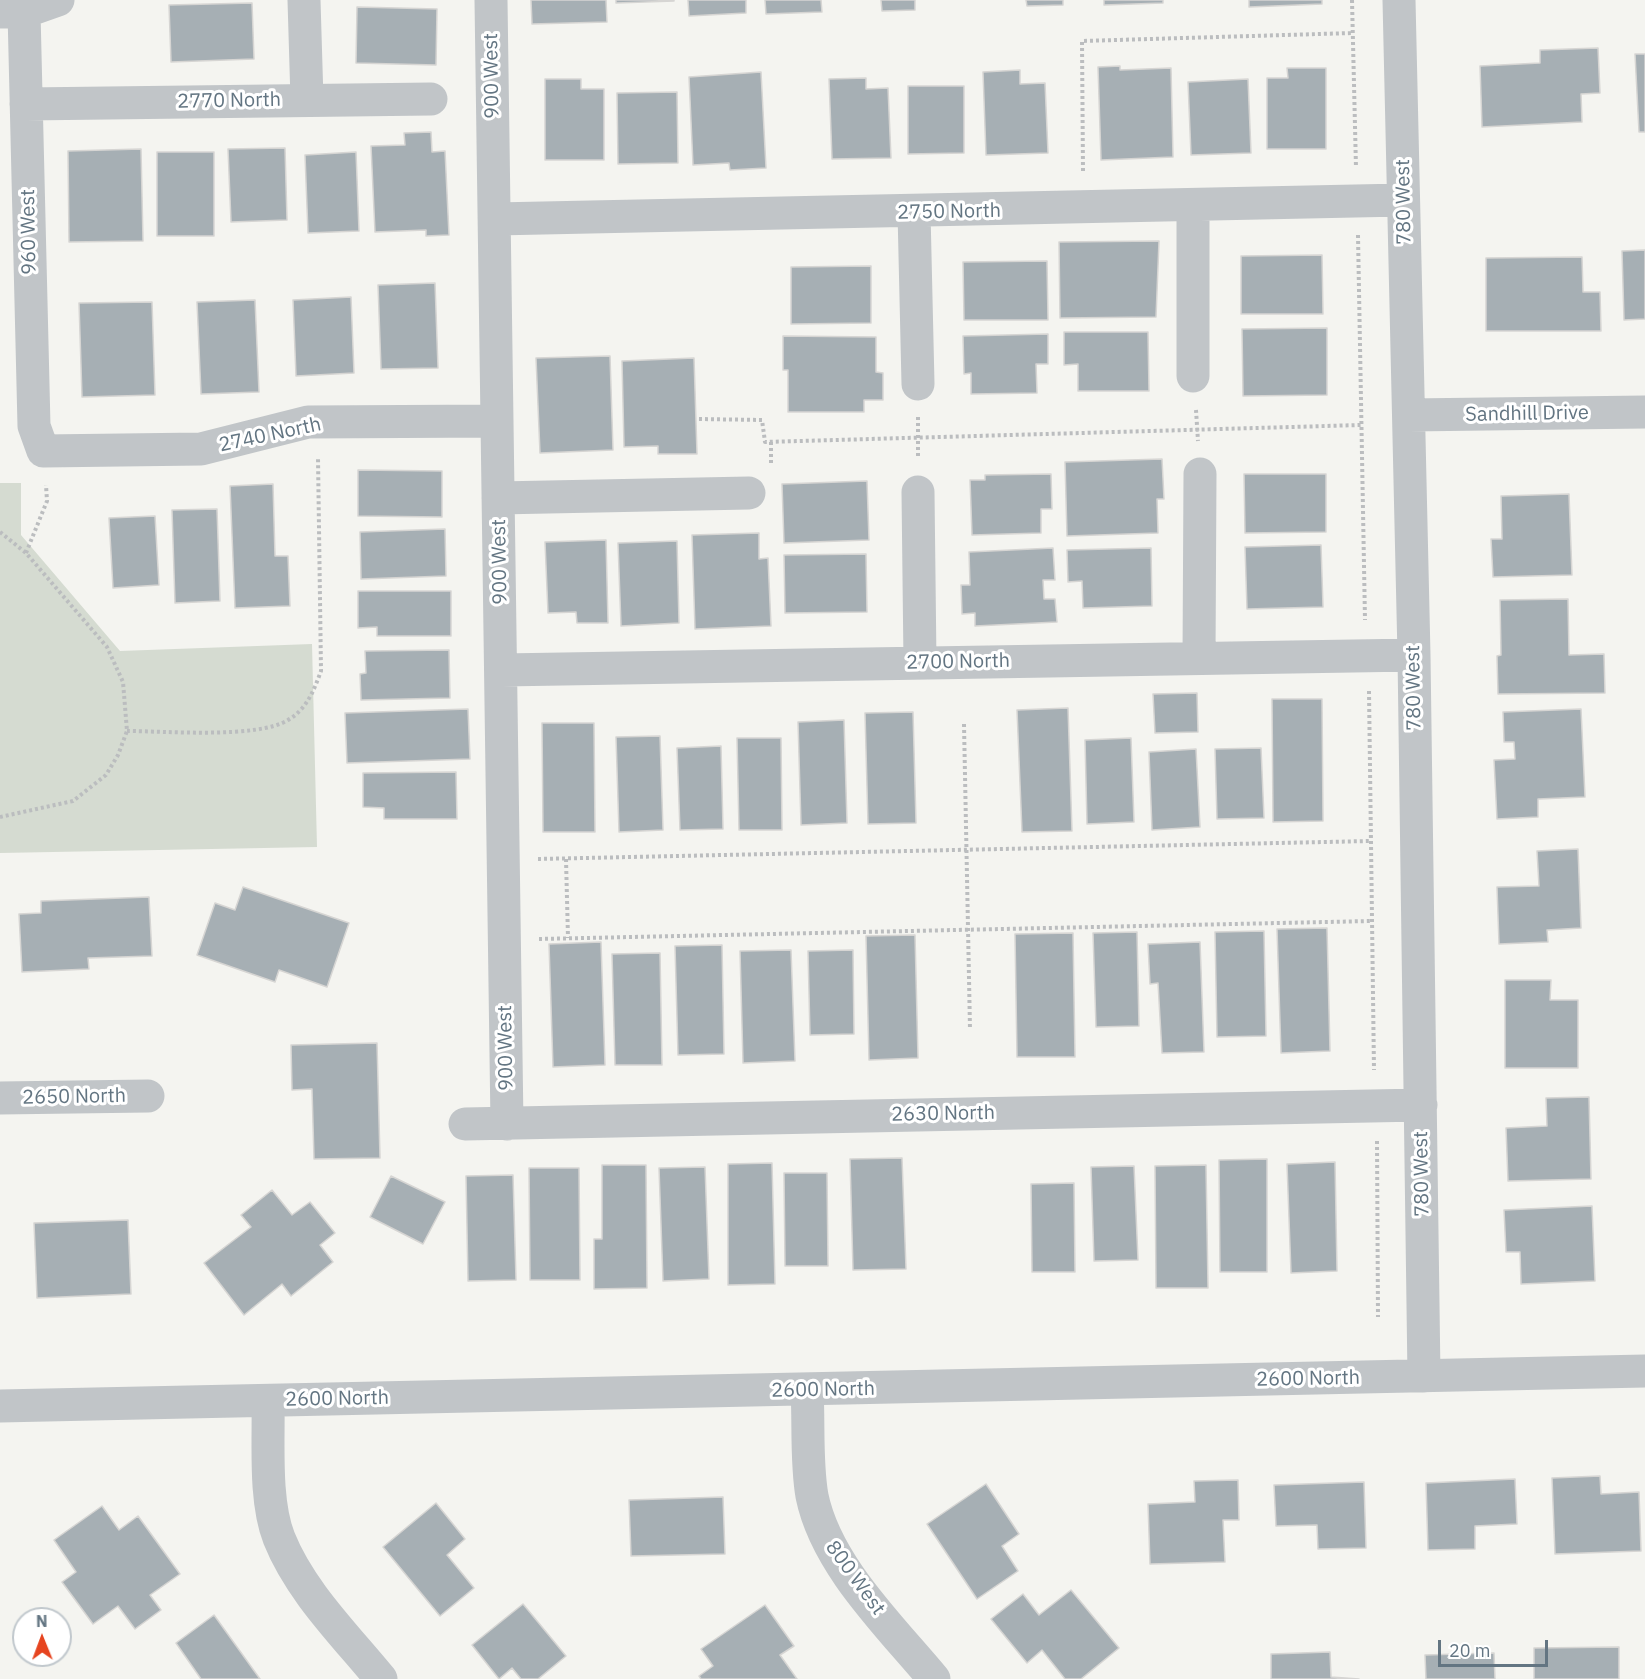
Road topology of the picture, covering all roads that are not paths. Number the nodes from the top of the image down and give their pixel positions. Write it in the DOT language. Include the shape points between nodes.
graph roads {
  1 [pos="58,0"];
  2 [pos="304,0"];
  3 [pos="491,0"];
  4 [pos="1399,0"];
  5 [pos="12,12"];
  6 [pos="431,99"];
  7 [pos="307,100"];
  8 [pos="26,104"];
  9 [pos="1403,200"];
  10 [pos="1192,206"];
  11 [pos="914,212"];
  12 [pos="495,219"];
  13 [pos="1193,376"];
  14 [pos="918,384"];
  15 [pos="1645,412"];
  16 [pos="1409,415"];
  17 [pos="497,421"];
  18 [pos="43,451"];
  19 [pos="1200,474"];
  20 [pos="918,492"];
  21 [pos="749,493"];
  22 [pos="498,498"];
  23 [pos="1414,654"];
  24 [pos="1200,658"];
  25 [pos="920,663"];
  26 [pos="502,670"];
  27 [pos="148,1096"];
  28 [pos="0,1098"];
  29 [pos="1421,1105"];
  30 [pos="465,1124"];
  31 [pos="507,1124"];
  32 [pos="1645,1371"];
  33 [pos="1424,1376"];
  34 [pos="807,1390"];
  35 [pos="268,1401"];
  36 [pos="0,1406"];
  37 [pos="381,1679"];
  38 [pos="933,1679"];
  1 -- 5 [label="street"];
  2 -- 7 [label="street"];
  3 -- 12 [label="street, 900 West"];
  4 -- 9 [label="street, 780 West"];
  5 -- 8 [label="street, 960 West"];
  6 -- 7 [label="street, 2770 North"];
  7 -- 8 [label="street, 2770 North"];
  8 -- 18 [label="street, 960 West" via="34,426"];
  9 -- 10 [label="street, 2750 North"];
  9 -- 16 [label="street, 780 West"];
  10 -- 11 [label="street, 2750 North"];
  10 -- 13 [label="street"];
  11 -- 12 [label="street, 2750 North"];
  11 -- 14 [label="street"];
  12 -- 17 [label="street, 900 West"];
  15 -- 16 [label="street, Sandhill Drive"];
  16 -- 23 [label="street, 780 West"];
  17 -- 18 [label="street, 2740 North" via="308,422 201,449"];
  17 -- 22 [label="street, 900 West"];
  19 -- 24 [label="street"];
  20 -- 25 [label="street"];
  21 -- 22 [label="street"];
  22 -- 26 [label="street, 900 West"];
  23 -- 24 [label="street, 2700 North"];
  23 -- 29 [label="street, 780 West"];
  24 -- 25 [label="street, 2700 North"];
  25 -- 26 [label="street, 2700 North"];
  26 -- 31 [label="street, 900 West"];
  27 -- 28 [label="street, 2650 North"];
  29 -- 31 [label="street, 2630 North"];
  29 -- 33 [label="street, 780 West"];
  30 -- 31 [label="street, 2630 North"];
  32 -- 33 [label="street, 2600 North"];
  33 -- 34 [label="street, 2600 North"];
  34 -- 35 [label="street, 2600 North"];
  34 -- 38 [label="street, 800 West" via="812,1495 822,1532 843,1567"];
  35 -- 36 [label="street, 2600 North"];
  35 -- 37 [label="street" via="271,1495 278,1536 297,1575"];
}
